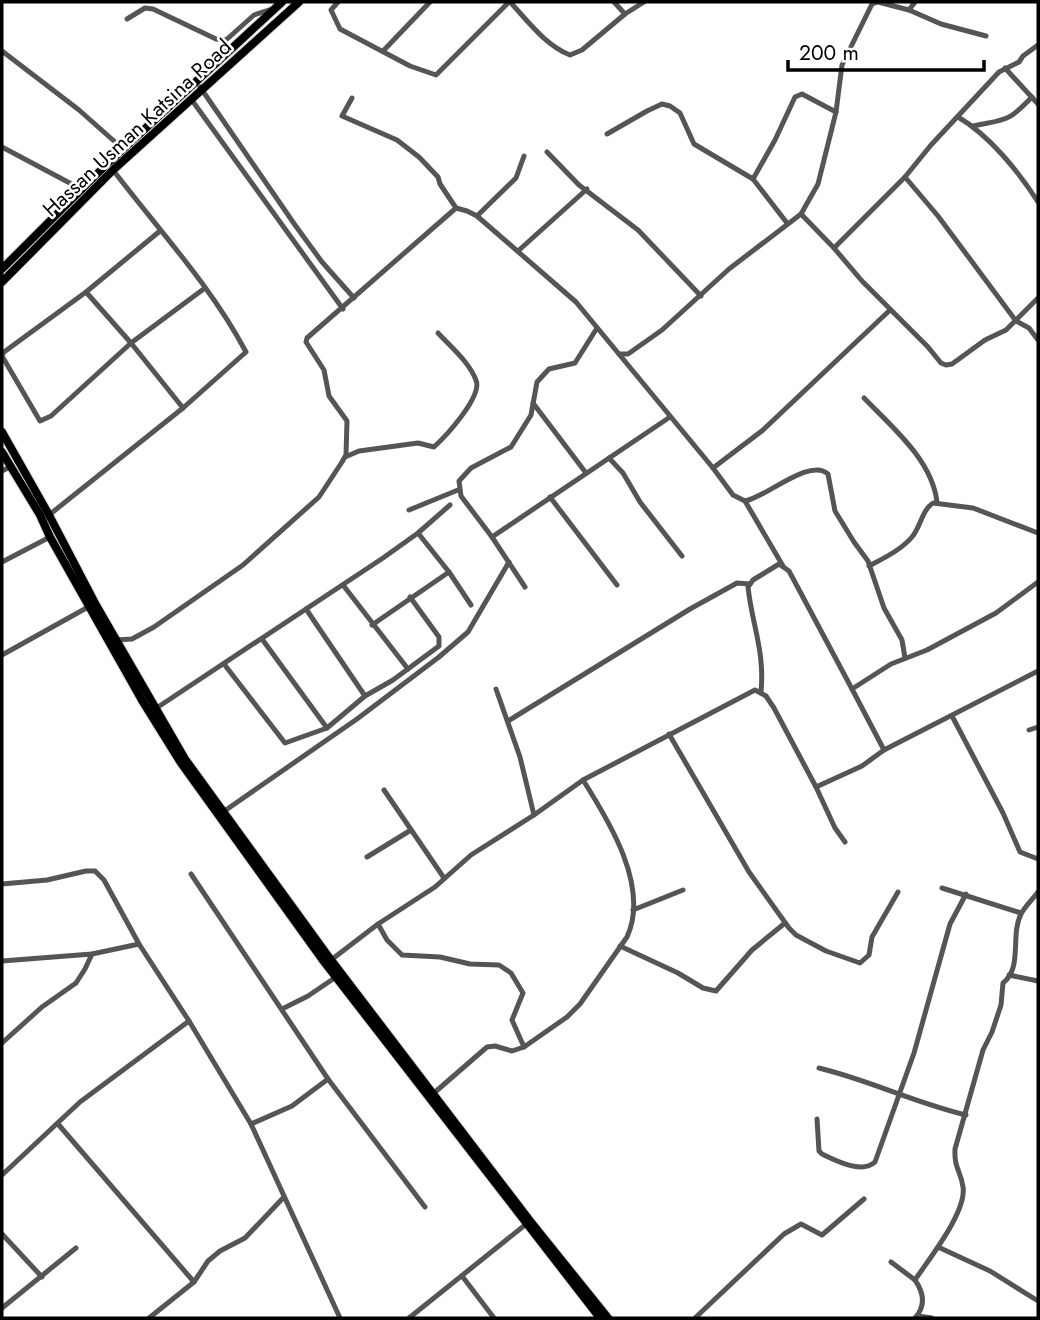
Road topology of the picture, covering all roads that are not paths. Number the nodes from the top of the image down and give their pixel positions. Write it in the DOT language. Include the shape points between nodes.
graph roads {
  1 [pos="299,2"];
  2 [pos="338,2"];
  3 [pos="430,2"];
  4 [pos="510,2"];
  5 [pos="614,2"];
  6 [pos="644,2"];
  7 [pos="915,2"];
  8 [pos="279,5"];
  9 [pos="909,10"];
  10 [pos="625,14"];
  11 [pos="127,19"];
  12 [pos="986,36"];
  13 [pos="1038,45"];
  14 [pos="383,50"];
  15 [pos="2,51"];
  16 [pos="1004,68"];
  17 [pos="195,83"];
  18 [pos="203,89"];
  19 [pos="184,93"];
  20 [pos="1031,97"];
  21 [pos="352,98"];
  22 [pos="192,100"];
  23 [pos="1038,104"];
  24 [pos="836,111"];
  25 [pos="958,117"];
  26 [pos="973,126"];
  27 [pos="607,134"];
  28 [pos="2,148"];
  29 [pos="124,149"];
  30 [pos="547,152"];
  31 [pos="524,156"];
  32 [pos="113,170"];
  33 [pos="905,177"];
  34 [pos="753,179"];
  35 [pos="80,189"];
  36 [pos="587,189"];
  37 [pos="1038,202"];
  38 [pos="456,208"];
  39 [pos="801,214"];
  40 [pos="477,216"];
  41 [pos="787,223"];
  42 [pos="160,231"];
  43 [pos="834,248"];
  44 [pos="518,251"];
  45 [pos="2,269"];
  46 [pos="2,282"];
  47 [pos="205,288"];
  48 [pos="86,292"];
  49 [pos="701,296"];
  50 [pos="354,298"];
  51 [pos="1038,299"];
  52 [pos="343,309"];
  53 [pos="890,310"];
  54 [pos="1016,321"];
  55 [pos="597,328"];
  56 [pos="438,333"];
  57 [pos="1038,340"];
  58 [pos="131,344"];
  59 [pos="619,354"];
  60 [pos="864,398"];
  61 [pos="533,403"];
  62 [pos="183,408"];
  63 [pos="670,416"];
  64 [pos="2,432"];
  65 [pos="2,452"];
  66 [pos="345,457"];
  67 [pos="609,458"];
  68 [pos="713,468"];
  69 [pos="6,469"];
  70 [pos="586,473"];
  71 [pos="458,490"];
  72 [pos="550,497"];
  73 [pos="745,501"];
  74 [pos="937,502"];
  75 [pos="450,505"];
  76 [pos="409,510"];
  77 [pos="49,515"];
  78 [pos="418,533"];
  79 [pos="1038,533"];
  80 [pos="50,537"];
  81 [pos="492,537"];
  82 [pos="682,556"];
  83 [pos="2,562"];
  84 [pos="509,562"];
  85 [pos="783,566"];
  86 [pos="869,566"];
  87 [pos="449,572"];
  88 [pos="1038,582"];
  89 [pos="750,584"];
  90 [pos="343,585"];
  91 [pos="617,585"];
  92 [pos="525,587"];
  93 [pos="410,597"];
  94 [pos="471,605"];
  95 [pos="90,606"];
  96 [pos="306,610"];
  97 [pos="372,625"];
  98 [pos="262,639"];
  99 [pos="116,640"];
  100 [pos="2,655"];
  101 [pos="905,658"];
  102 [pos="224,664"];
  103 [pos="408,669"];
  104 [pos="1038,671"];
  105 [pos="496,689"];
  106 [pos="852,689"];
  107 [pos="761,692"];
  108 [pos="365,696"];
  109 [pos="153,710"];
  110 [pos="952,716"];
  111 [pos="508,721"];
  112 [pos="1038,727"];
  113 [pos="327,728"];
  114 [pos="1029,730"];
  115 [pos="669,734"];
  116 [pos="884,750"];
  117 [pos="583,780"];
  118 [pos="816,788"];
  119 [pos="384,790"];
  120 [pos="223,812"];
  121 [pos="534,815"];
  122 [pos="411,830"];
  123 [pos="845,842"];
  124 [pos="367,857"];
  125 [pos="1038,859"];
  126 [pos="191,874"];
  127 [pos="444,878"];
  128 [pos="2,884"];
  129 [pos="942,888"];
  130 [pos="683,890"];
  131 [pos="898,892"];
  132 [pos="1038,892"];
  133 [pos="966,894"];
  134 [pos="633,910"];
  135 [pos="1021,913"];
  136 [pos="785,923"];
  137 [pos="378,924"];
  138 [pos="138,944"];
  139 [pos="620,946"];
  140 [pos="92,954"];
  141 [pos="331,960"];
  142 [pos="2,961"];
  143 [pos="1009,975"];
  144 [pos="336,977"];
  145 [pos="1038,981"];
  146 [pos="282,1009"];
  147 [pos="189,1021"];
  148 [pos="2,1043"];
  149 [pos="524,1048"];
  150 [pos="819,1068"];
  151 [pos="328,1079"];
  152 [pos="433,1093"];
  153 [pos="899,1096"];
  154 [pos="966,1115"];
  155 [pos="817,1119"];
  156 [pos="251,1124"];
  157 [pos="58,1125"];
  158 [pos="2,1175"];
  159 [pos="284,1198"];
  160 [pos="864,1199"];
  161 [pos="425,1207"];
  162 [pos="526,1224"];
  163 [pos="2,1234"];
  164 [pos="938,1247"];
  165 [pos="76,1248"];
  166 [pos="891,1262"];
  167 [pos="462,1276"];
  168 [pos="42,1277"];
  169 [pos="915,1280"];
  170 [pos="194,1282"];
  171 [pos="1038,1301"];
  172 [pos="2,1308"];
  173 [pos="917,1317"];
  174 [pos="150,1318"];
  175 [pos="340,1318"];
  176 [pos="409,1318"];
  177 [pos="494,1318"];
  178 [pos="600,1318"];
  179 [pos="608,1318"];
  180 [pos="695,1318"];
  181 [pos="932,1318"];
  1 -- 18 [label="main road, Hassan Usman Katsina Road"];
  2 -- 14 [label="street" via="331,10 340,29"];
  3 -- 14 [label="street"];
  4 -- 10 [label="street" via="547,42 570,55"];
  4 -- 14 [label="street" via="436,75"];
  5 -- 10 [label="street"];
  6 -- 10 [label="street"];
  7 -- 9 [label="street"];
  8 -- 11 [label="street" via="254,15 226,40 153,9 145,8"];
  8 -- 17 [label="main road, Hassan Usman Katsina Road"];
  9 -- 12 [label="street"];
  9 -- 24 [label="street" via="872,4 842,65"];
  13 -- 16 [label="street"];
  15 -- 29 [label="street"];
  16 -- 20 [label="street"];
  16 -- 25 [label="street"];
  17 -- 18 [label="street"];
  17 -- 19 [label="main road, Hassan Usman Katsina Road"];
  18 -- 22 [label="main road, Hassan Usman Katsina Road"];
  18 -- 50 [label="street" via="301,234"];
  19 -- 22 [label="street"];
  19 -- 29 [label="main road, Hassan Usman Katsina Road"];
  20 -- 23 [label="street"];
  20 -- 26 [label="street" via="1009,118"];
  21 -- 38 [label="street" via="342,116 397,140 419,157 438,177"];
  22 -- 32 [label="main road, Hassan Usman Katsina Road"];
  22 -- 52 [label="street"];
  24 -- 34 [label="street" via="802,94 794,97"];
  24 -- 39 [label="street" via="818,184"];
  25 -- 26 [label="street"];
  25 -- 33 [label="street"];
  26 -- 37 [label="street" via="1022,176"];
  27 -- 34 [label="street" via="662,104 670,106 680,113 694,144"];
  28 -- 35 [label="street"];
  29 -- 35 [label="main road, Hassan Usman Katsina Road"];
  30 -- 36 [label="street"];
  31 -- 40 [label="street" via="516,178"];
  32 -- 42 [label="street"];
  32 -- 46 [label="main road, Hassan Usman Katsina Road"];
  33 -- 43 [label="street"];
  33 -- 54 [label="street"];
  34 -- 41 [label="street"];
  35 -- 45 [label="main road, Hassan Usman Katsina Road"];
  36 -- 44 [label="street"];
  36 -- 49 [label="street" via="638,230"];
  38 -- 40 [label="street"];
  38 -- 50 [label="street"];
  39 -- 41 [label="street"];
  39 -- 43 [label="street"];
  40 -- 44 [label="street"];
  41 -- 49 [label="street"];
  42 -- 47 [label="street"];
  42 -- 48 [label="street"];
  43 -- 53 [label="street"];
  44 -- 55 [label="street" via="576,302"];
  47 -- 58 [label="street"];
  47 -- 62 [label="street" via="246,352"];
  48 -- 58 [label="street"];
  48 -- 58 [label="street" via="2,356 40,421"];
  49 -- 59 [label="street" via="662,330 628,354"];
  50 -- 52 [label="street"];
  51 -- 54 [label="street"];
  52 -- 66 [label="street" via="306,342 324,370 329,396 347,421"];
  53 -- 54 [label="street" via="946,365"];
  53 -- 68 [label="street" via="763,430"];
  54 -- 57 [label="street"];
  55 -- 59 [label="street"];
  55 -- 61 [label="street" via="575,363 549,369 537,382"];
  56 -- 66 [label="street" via="477,381 477,391 452,430 434,447 418,443"];
  58 -- 62 [label="street"];
  59 -- 63 [label="street"];
  60 -- 74 [label="street" via="923,464"];
  61 -- 70 [label="street"];
  61 -- 71 [label="street" via="512,447 471,468 459,481"];
  62 -- 77 [label="street"];
  63 -- 67 [label="street"];
  63 -- 68 [label="street"];
  64 -- 77 [label="main road"];
  65 -- 69 [label="main road"];
  66 -- 99 [label="street" via="319,497 243,565 154,627 132,639"];
  67 -- 70 [label="street"];
  67 -- 82 [label="street"];
  68 -- 73 [label="street" via="733,495"];
  69 -- 80 [label="main road" via="40,515"];
  70 -- 72 [label="street"];
  71 -- 76 [label="street"];
  71 -- 81 [label="street"];
  72 -- 81 [label="street"];
  72 -- 91 [label="street"];
  73 -- 85 [label="street"];
  73 -- 86 [label="street" via="818,468 825,470 835,511"];
  74 -- 79 [label="street" via="974,508"];
  74 -- 86 [label="street" via="926,509 907,543"];
  75 -- 78 [label="street"];
  77 -- 99 [label="main road"];
  78 -- 87 [label="street"];
  78 -- 90 [label="street"];
  80 -- 83 [label="street"];
  80 -- 95 [label="main road"];
  81 -- 84 [label="street"];
  84 -- 92 [label="street"];
  84 -- 120 [label="street" via="468,632 449,649"];
  85 -- 89 [label="street" via="775,565"];
  85 -- 106 [label="street"];
  86 -- 101 [label="street" via="902,640"];
  87 -- 93 [label="street"];
  87 -- 94 [label="street"];
  88 -- 101 [label="street" via="996,614"];
  89 -- 107 [label="street" via="760,645"];
  89 -- 111 [label="street" via="737,583 690,609"];
  90 -- 96 [label="street"];
  90 -- 97 [label="street"];
  93 -- 97 [label="street"];
  93 -- 103 [label="street" via="440,641"];
  95 -- 100 [label="street"];
  95 -- 109 [label="main road"];
  96 -- 98 [label="street"];
  96 -- 108 [label="street"];
  97 -- 103 [label="street"];
  98 -- 102 [label="street"];
  98 -- 113 [label="street"];
  99 -- 109 [label="main road"];
  101 -- 106 [label="street"];
  102 -- 109 [label="street"];
  102 -- 113 [label="street" via="285,743"];
  103 -- 108 [label="street"];
  104 -- 110 [label="street"];
  105 -- 111 [label="street"];
  106 -- 116 [label="street"];
  107 -- 115 [label="street" via="755,690"];
  107 -- 118 [label="street"];
  108 -- 113 [label="street"];
  109 -- 120 [label="main road"];
  109 -- 144 [label="main road" via="181,763"];
  110 -- 116 [label="street"];
  110 -- 125 [label="street" via="1020,852"];
  111 -- 121 [label="street"];
  112 -- 114 [label="street"];
  115 -- 117 [label="street"];
  115 -- 136 [label="street" via="749,872"];
  116 -- 118 [label="street"];
  117 -- 121 [label="street"];
  117 -- 134 [label="street" via="616,833"];
  118 -- 123 [label="street"];
  119 -- 122 [label="street"];
  120 -- 141 [label="main road"];
  121 -- 127 [label="street"];
  122 -- 124 [label="street"];
  122 -- 127 [label="street"];
  126 -- 146 [label="street"];
  127 -- 137 [label="street"];
  128 -- 138 [label="street" via="96,871"];
  129 -- 133 [label="street"];
  130 -- 134 [label="street"];
  131 -- 136 [label="street" via="872,937 869,955 860,962 796,935"];
  132 -- 135 [label="street"];
  133 -- 135 [label="street"];
  133 -- 153 [label="street" via="950,924"];
  134 -- 139 [label="street" via="632,926"];
  135 -- 143 [label="street"];
  136 -- 139 [label="street" via="752,950 716,991"];
  137 -- 141 [label="street"];
  137 -- 149 [label="street" via="402,955 506,968 523,993 512,1020"];
  138 -- 140 [label="street"];
  138 -- 147 [label="street"];
  139 -- 149 [label="street" via="580,1004"];
  140 -- 142 [label="street"];
  140 -- 148 [label="street" via="76,983"];
  141 -- 152 [label="main road"];
  143 -- 145 [label="street"];
  143 -- 154 [label="street"];
  144 -- 146 [label="street"];
  144 -- 162 [label="main road"];
  146 -- 151 [label="street"];
  147 -- 156 [label="street"];
  147 -- 157 [label="street" via="80,1102"];
  149 -- 152 [label="street" via="487,1048"];
  150 -- 153 [label="street"];
  151 -- 156 [label="street" via="292,1106"];
  151 -- 161 [label="street"];
  152 -- 179 [label="main road"];
  153 -- 154 [label="street"];
  153 -- 155 [label="street" via="878,1157 870,1167 822,1154"];
  154 -- 164 [label="street" via="954,1163 962,1197"];
  156 -- 159 [label="street"];
  157 -- 158 [label="street"];
  157 -- 170 [label="street"];
  159 -- 170 [label="street" via="245,1238 208,1261"];
  159 -- 175 [label="street"];
  160 -- 180 [label="street" via="822,1235 801,1224 784,1234"];
  162 -- 167 [label="street"];
  162 -- 178 [label="main road"];
  163 -- 168 [label="street"];
  164 -- 169 [label="street"];
  164 -- 171 [label="street" via="990,1271"];
  165 -- 168 [label="street"];
  166 -- 169 [label="street"];
  167 -- 176 [label="street"];
  167 -- 177 [label="street"];
  168 -- 172 [label="street"];
  169 -- 173 [label="street" via="923,1297"];
  170 -- 174 [label="street"];
  173 -- 181 [label="street"];
}
